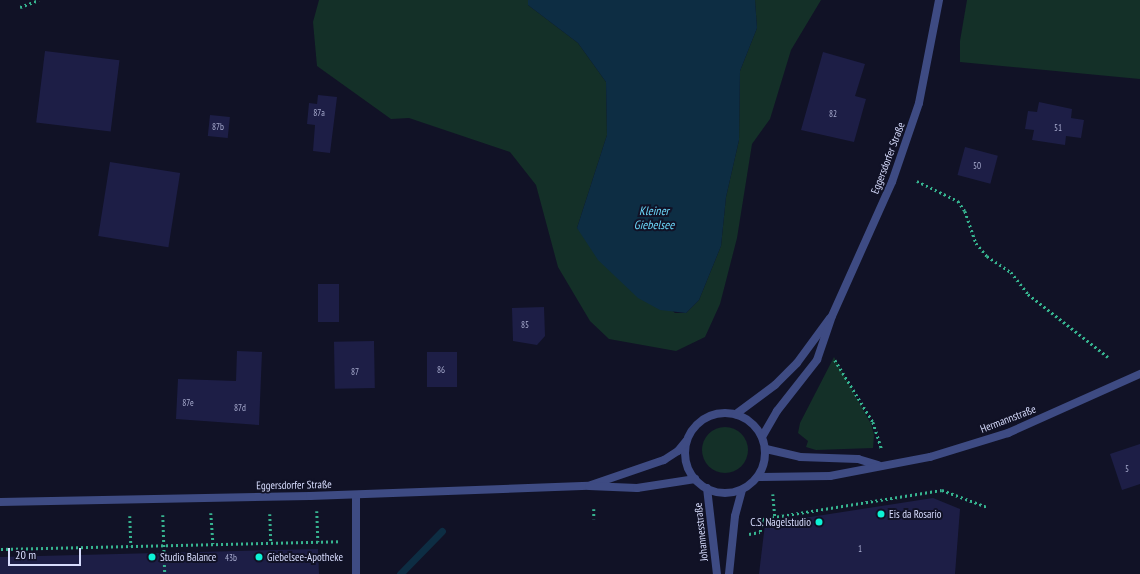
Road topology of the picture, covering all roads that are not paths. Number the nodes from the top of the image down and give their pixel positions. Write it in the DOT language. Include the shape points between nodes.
graph roads {
  1 [pos="939,0"];
  2 [pos="832,316"];
  3 [pos="1140,374"];
  4 [pos="736,414"];
  5 [pos="762,437"];
  6 [pos="689,438"];
  7 [pos="766,449"];
  8 [pos="881,464"];
  9 [pos="758,477"];
  10 [pos="695,479"];
  11 [pos="589,486"];
  12 [pos="706,488"];
  13 [pos="742,490"];
  14 [pos="356,495"];
  15 [pos="0,502"];
  16 [pos="356,574"];
  17 [pos="717,574"];
  18 [pos="729,574"];
  1 -- 2 [label="street, Eggersdorfer Straße" via="917,110 892,182"];
  2 -- 4 [label="street, Eggersdorfer Straße" via="797,363 775,386"];
  2 -- 5 [label="street, Eggersdorfer Straße" via="817,360 777,411"];
  3 -- 8 [label="street, Hermannstraße" via="1008,433 930,457"];
  4 -- 5 [label="street" via="752,423"];
  4 -- 6 [label="street" via="717,414 708,417"];
  5 -- 7 [label="street"];
  6 -- 10 [label="street" via="686,459"];
  6 -- 11 [label="street, Eggersdorfer Straße" via="678,451 664,460"];
  7 -- 8 [label="street, Hermannstraße" via="800,457 858,458"];
  7 -- 9 [label="street"];
  8 -- 9 [label="street, Hermannstraße" via="859,472 830,476"];
  9 -- 13 [label="street"];
  10 -- 11 [label="street, Eggersdorfer Straße" via="637,488"];
  10 -- 12 [label="street"];
  11 -- 14 [label="street, Eggersdorfer Straße"];
  12 -- 13 [label="street" via="724,493"];
  12 -- 17 [label="street, Johannesstraße"];
  13 -- 18 [label="street" via="735,516"];
  14 -- 15 [label="street, Eggersdorfer Straße"];
  14 -- 16 [label="street"];
}
